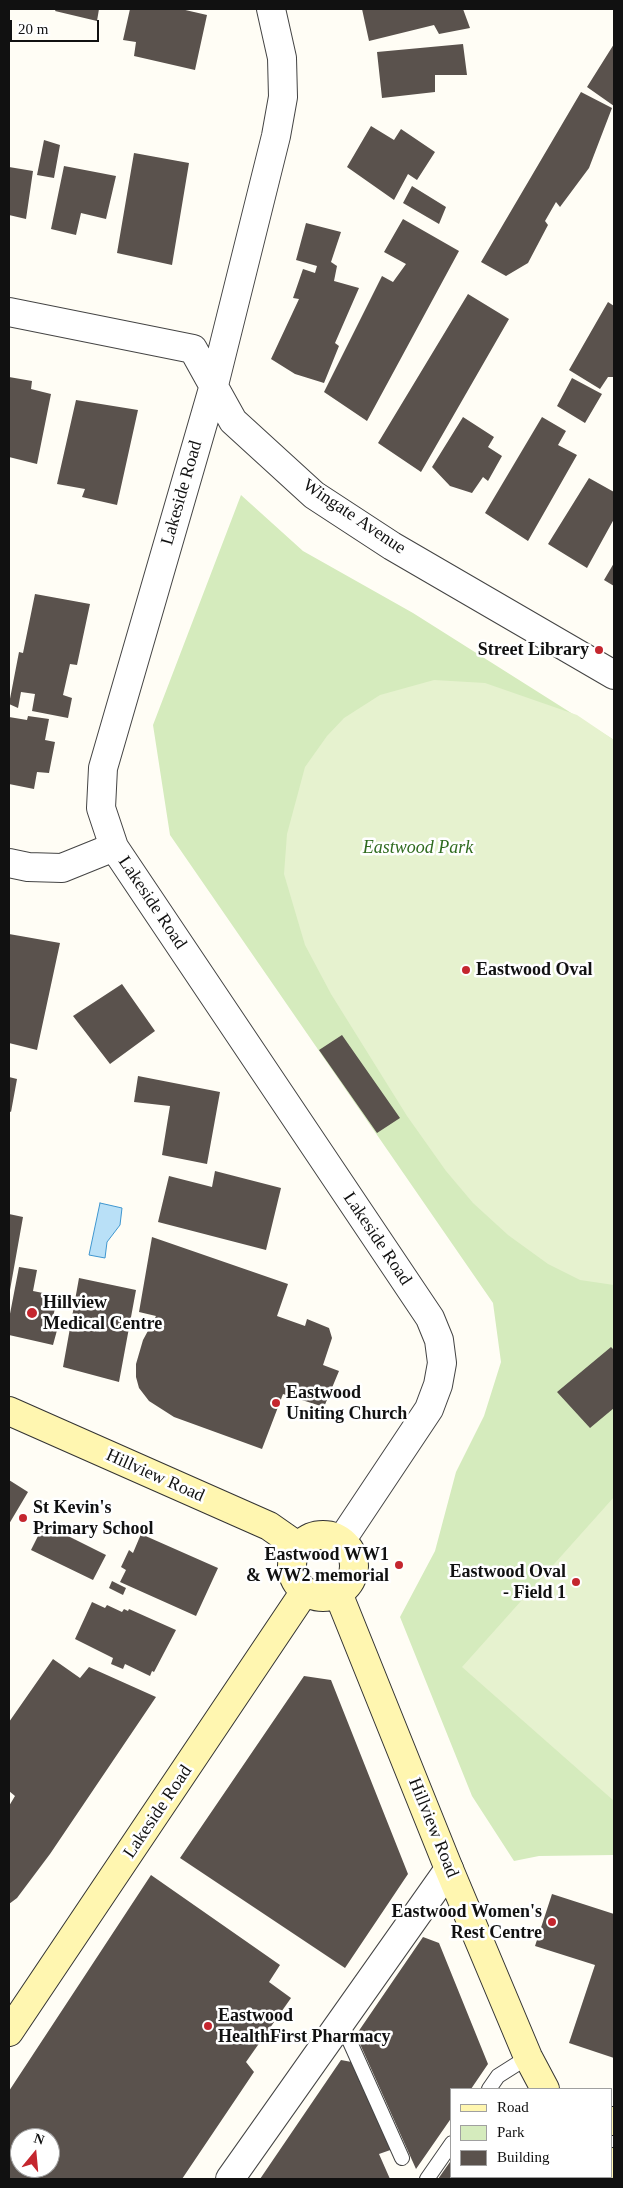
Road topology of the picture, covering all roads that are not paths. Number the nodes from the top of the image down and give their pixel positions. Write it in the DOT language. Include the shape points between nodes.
graph roads {
  1 [pos="271,9"];
  2 [pos="9,312"];
  3 [pos="214,385"];
  4 [pos="614,675"];
  5 [pos="114,847"];
  6 [pos="9,863"];
  7 [pos="9,1411"];
  8 [pos="341,1541"];
  9 [pos="299,1547"];
  10 [pos="305,1591"];
  11 [pos="338,1593"];
  12 [pos="449,1869"];
  13 [pos="13,2016"];
  14 [pos="342,2022"];
  15 [pos="528,2057"];
  16 [pos="490,2088"];
  17 [pos="544,2088"];
  18 [pos="450,2146"];
  19 [pos="402,2158"];
  20 [pos="230,2179"];
  21 [pos="427,2179"];
  1 -- 3 [label="street, Lakeside Road" via="282,58 284,97"];
  2 -- 3 [label="street, Wingate Avenue" via="193,349"];
  3 -- 4 [label="street, Wingate Avenue" via="233,421 314,495 392,546"];
  3 -- 5 [label="street, Lakeside Road" via="102,768 101,808"];
  5 -- 6 [label="street" via="62,868"];
  5 -- 8 [label="street, Lakeside Road" via="430,1318 439,1340 442,1363 429,1409"];
  7 -- 9 [label="street, Hillview Road" via="269,1526"];
  8 -- 9 [label="street" via="333,1536 314,1536"];
  8 -- 11 [label="street" via="348,1547 354,1563 350,1580"];
  9 -- 10 [label="street" via="292,1565 298,1584"];
  10 -- 11 [label="street" via="321,1596"];
  10 -- 13 [label="street, Lakeside Road"];
  11 -- 12 [label="street, Hillview Road"];
  12 -- 14 [label="street"];
  12 -- 15 [label="street, Hillview Road"];
  14 -- 19 [label="lane"];
  14 -- 20 [label="street"];
  15 -- 16 [label="lane" via="498,2076"];
  15 -- 17 [label="street, Hillview Road"];
  18 -- 21 [label="lane"];
}
